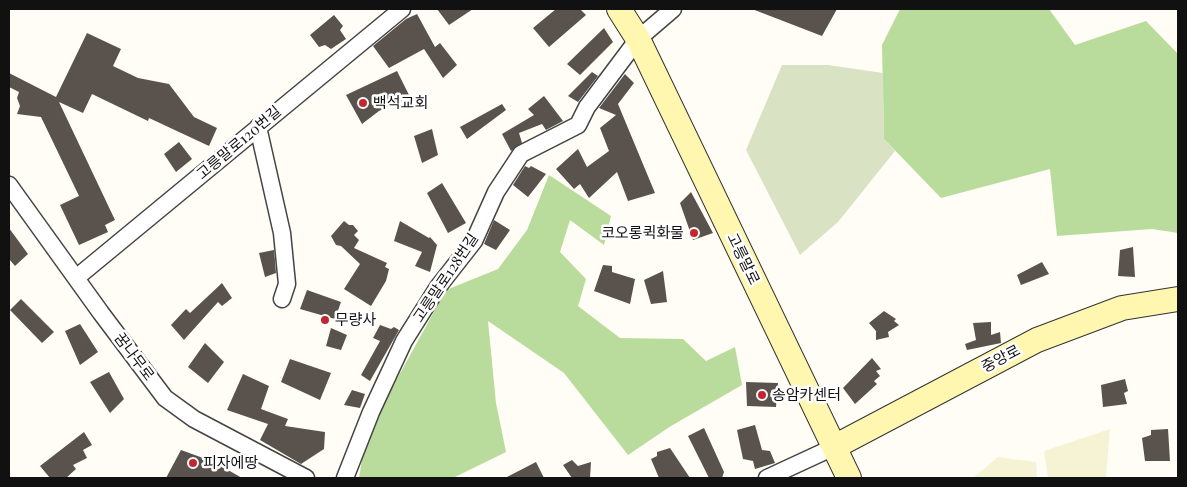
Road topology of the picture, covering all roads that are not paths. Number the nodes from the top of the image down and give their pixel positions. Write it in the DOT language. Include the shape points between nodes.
graph roads {
  1 [pos="402,9"];
  2 [pos="619,9"];
  3 [pos="673,9"];
  4 [pos="638,39"];
  5 [pos="258,126"];
  6 [pos="9,185"];
  7 [pos="76,278"];
  8 [pos="282,298"];
  9 [pos="1178,299"];
  10 [pos="834,447"];
  11 [pos="306,478"];
  12 [pos="345,478"];
  13 [pos="768,478"];
  14 [pos="849,478"];
  1 -- 5 [label="street, 고릉말로120번길"];
  2 -- 4 [label="street, 고릉말로"];
  3 -- 4 [label="street"];
  4 -- 10 [label="street, 고릉말로"];
  4 -- 12 [label="street, 고릉말로128번길" via="587,107 578,125 521,154 496,192 474,241 438,287 404,341"];
  5 -- 7 [label="street, 고릉말로120번길"];
  5 -- 8 [label="street" via="282,233 287,284"];
  6 -- 7 [label="street, 꿈나무로"];
  7 -- 11 [label="street, 꿈나무로" via="165,398 194,419"];
  9 -- 10 [label="street, 중앙로" via="1122,308 1037,340"];
  10 -- 13 [label="street"];
  10 -- 14 [label="street, 고릉말로"];
}
